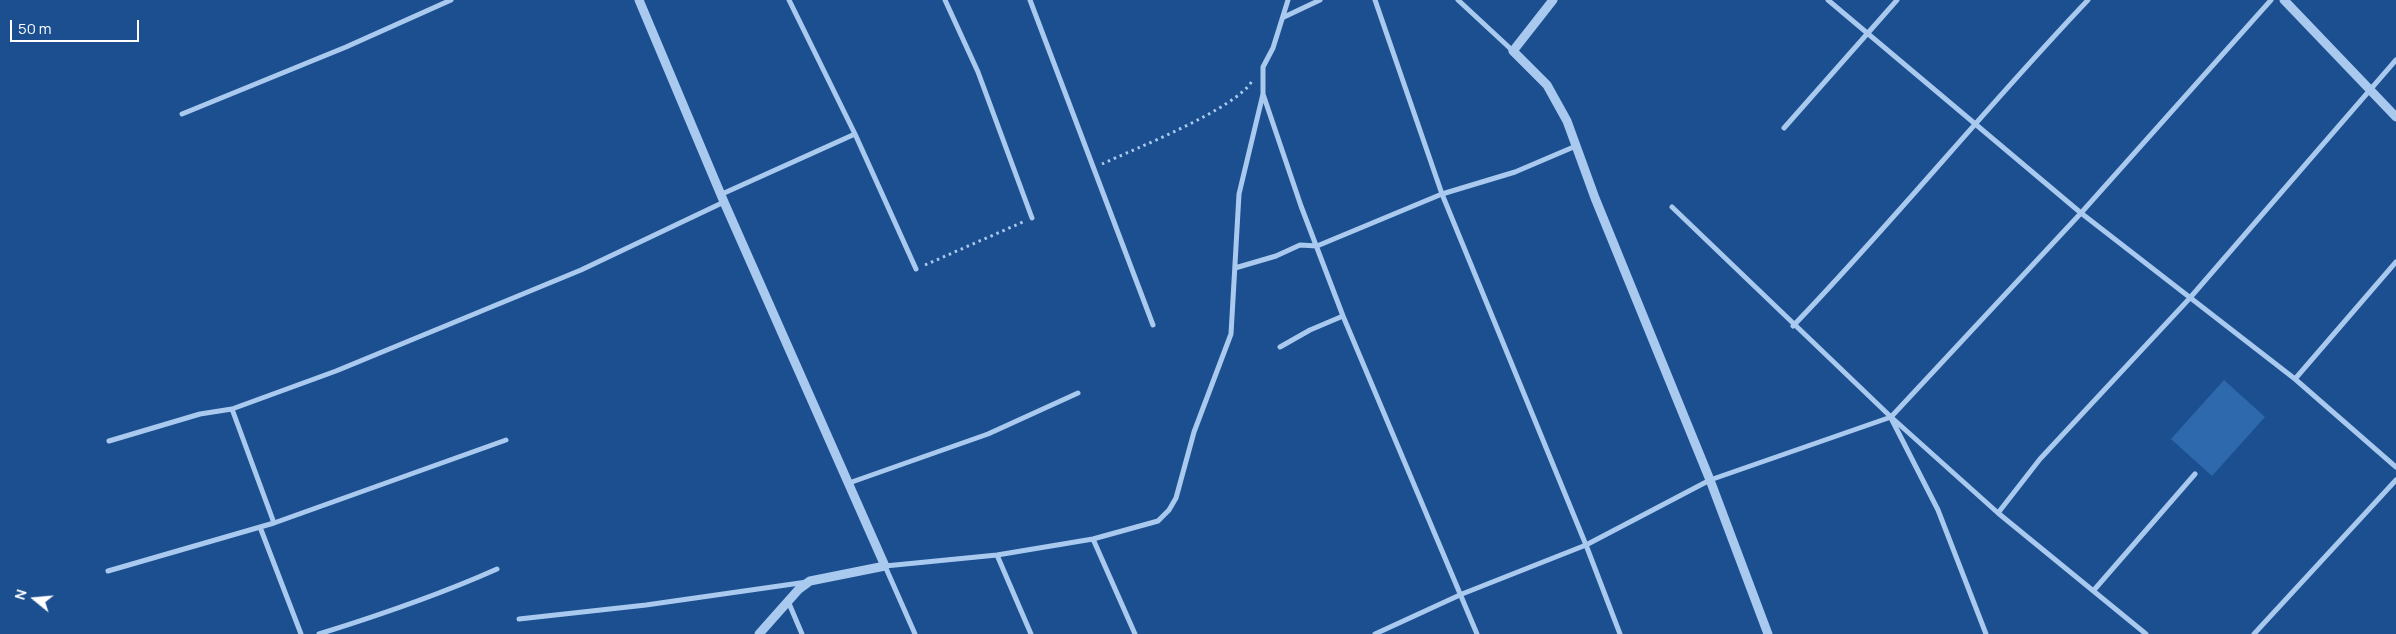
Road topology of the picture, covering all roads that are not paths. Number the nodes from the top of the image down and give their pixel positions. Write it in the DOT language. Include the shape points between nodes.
graph roads {
  1 [pos="451,0"];
  2 [pos="639,0"];
  3 [pos="789,0"];
  4 [pos="945,0"];
  5 [pos="1030,0"];
  6 [pos="1288,0"];
  7 [pos="1320,0"];
  8 [pos="1375,0"];
  9 [pos="1458,0"];
  10 [pos="1553,0"];
  11 [pos="1828,0"];
  12 [pos="1898,0"];
  13 [pos="2088,0"];
  14 [pos="2271,0"];
  15 [pos="2284,0"];
  16 [pos="1284,17"];
  17 [pos="1868,34"];
  18 [pos="1512,51"];
  19 [pos="2396,60"];
  20 [pos="2370,90"];
  21 [pos="1264,94"];
  22 [pos="182,114"];
  23 [pos="2396,117"];
  24 [pos="1975,125"];
  25 [pos="1784,128"];
  26 [pos="855,134"];
  27 [pos="1576,146"];
  28 [pos="1442,194"];
  29 [pos="723,198"];
  30 [pos="1672,207"];
  31 [pos="2081,213"];
  32 [pos="1032,218"];
  33 [pos="1317,246"];
  34 [pos="2396,262"];
  35 [pos="1235,268"];
  36 [pos="916,269"];
  37 [pos="2189,299"];
  38 [pos="1343,316"];
  39 [pos="1153,325"];
  40 [pos="1793,326"];
  41 [pos="1280,348"];
  42 [pos="2294,379"];
  43 [pos="1078,393"];
  44 [pos="232,409"];
  45 [pos="1891,418"];
  46 [pos="109,440"];
  47 [pos="506,440"];
  48 [pos="2396,467"];
  49 [pos="2195,474"];
  50 [pos="1710,480"];
  51 [pos="2396,480"];
  52 [pos="849,483"];
  53 [pos="1998,513"];
  54 [pos="274,523"];
  55 [pos="260,527"];
  56 [pos="1093,539"];
  57 [pos="1586,545"];
  58 [pos="997,555"];
  59 [pos="885,566"];
  60 [pos="498,569"];
  61 [pos="108,571"];
  62 [pos="810,581"];
  63 [pos="2094,590"];
  64 [pos="1462,594"];
  65 [pos="788,601"];
  66 [pos="520,619"];
  67 [pos="301,634"];
  68 [pos="319,634"];
  69 [pos="759,634"];
  70 [pos="802,634"];
  71 [pos="915,634"];
  72 [pos="1031,634"];
  73 [pos="1135,634"];
  74 [pos="1375,634"];
  75 [pos="1477,634"];
  76 [pos="1620,634"];
  77 [pos="1768,634"];
  78 [pos="1986,634"];
  79 [pos="2146,634"];
  80 [pos="2254,634"];
  1 -- 22 [label="street" via="346,48"];
  2 -- 29 [label="street"];
  3 -- 26 [label="street"];
  4 -- 32 [label="street" via="978,72"];
  5 -- 39 [label="street"];
  6 -- 16 [label="street"];
  7 -- 16 [label="street"];
  8 -- 28 [label="street"];
  9 -- 18 [label="street"];
  10 -- 18 [label="street"];
  11 -- 17 [label="street"];
  12 -- 17 [label="street"];
  13 -- 24 [label="street"];
  14 -- 31 [label="street"];
  15 -- 20 [label="street"];
  16 -- 21 [label="street" via="1263,67"];
  17 -- 24 [label="street"];
  17 -- 25 [label="street"];
  18 -- 27 [label="street" via="1547,85 1567,121"];
  19 -- 20 [label="street"];
  20 -- 23 [label="street"];
  20 -- 37 [label="street"];
  21 -- 33 [label="street"];
  21 -- 35 [label="street" via="1239,194"];
  24 -- 31 [label="street"];
  24 -- 40 [label="street"];
  26 -- 29 [label="street"];
  26 -- 36 [label="street"];
  27 -- 28 [label="street" via="1515,172"];
  27 -- 50 [label="street"];
  28 -- 33 [label="street"];
  28 -- 57 [label="street"];
  29 -- 44 [label="street" via="581,270 336,371"];
  29 -- 52 [label="street"];
  30 -- 40 [label="street"];
  31 -- 37 [label="street"];
  31 -- 45 [label="street"];
  33 -- 35 [label="street" via="1300,245"];
  33 -- 38 [label="street"];
  34 -- 42 [label="street"];
  35 -- 56 [label="street" via="1231,334 1194,432 1178,492 1169,510 1158,521"];
  37 -- 42 [label="street"];
  37 -- 53 [label="street" via="2040,460"];
  38 -- 41 [label="street"];
  38 -- 64 [label="street"];
  40 -- 45 [label="street"];
  42 -- 48 [label="street"];
  43 -- 52 [label="street" via="988,434"];
  44 -- 46 [label="street" via="200,414"];
  44 -- 54 [label="street"];
  45 -- 50 [label="street"];
  45 -- 53 [label="street"];
  45 -- 78 [label="street" via="1938,510"];
  47 -- 54 [label="street"];
  49 -- 63 [label="street"];
  50 -- 57 [label="street"];
  50 -- 77 [label="street"];
  51 -- 80 [label="street"];
  52 -- 59 [label="street"];
  53 -- 63 [label="street"];
  54 -- 55 [label="street"];
  55 -- 61 [label="street"];
  55 -- 67 [label="street"];
  56 -- 58 [label="street"];
  56 -- 73 [label="street"];
  57 -- 64 [label="street"];
  57 -- 76 [label="street"];
  58 -- 59 [label="street"];
  58 -- 72 [label="street"];
  59 -- 62 [label="street"];
  59 -- 71 [label="street"];
  60 -- 68 [label="street" via="384,614"];
  62 -- 65 [label="street"];
  62 -- 66 [label="street"];
  63 -- 79 [label="street"];
  64 -- 74 [label="street"];
  64 -- 75 [label="street"];
  65 -- 69 [label="street"];
  65 -- 70 [label="street"];
}
